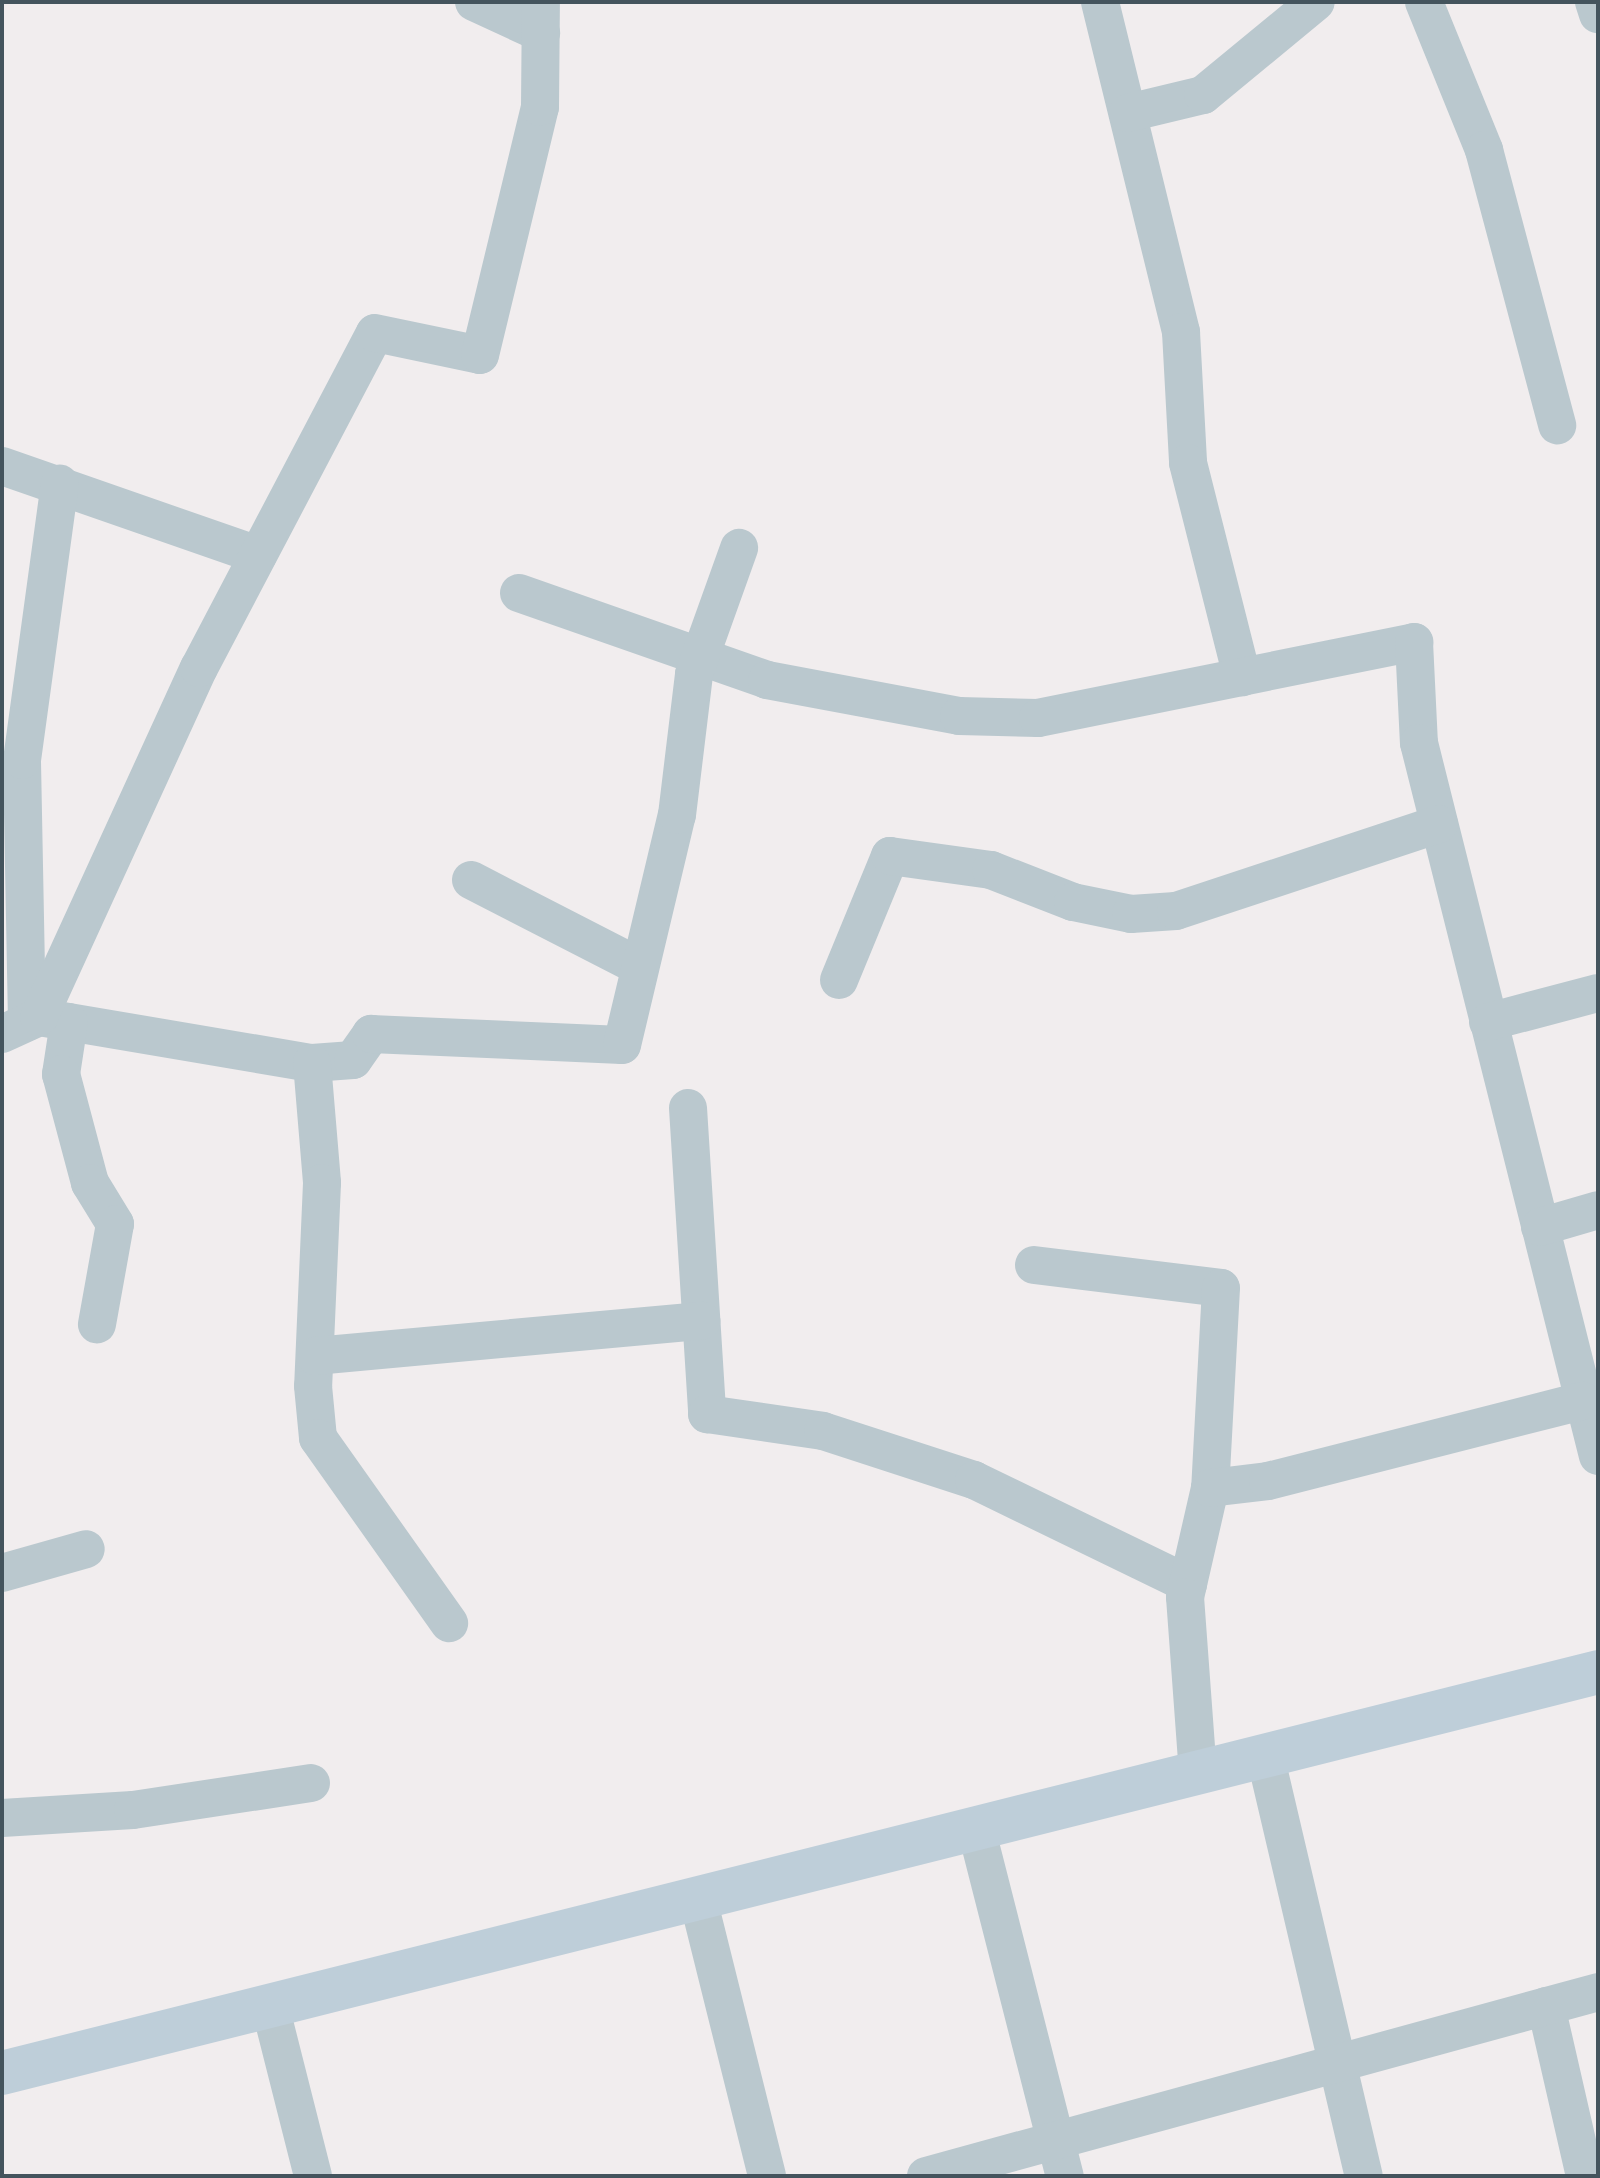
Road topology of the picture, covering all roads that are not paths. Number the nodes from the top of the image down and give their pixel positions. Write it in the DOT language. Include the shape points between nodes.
graph roads {
  1 [pos="474,2"];
  2 [pos="1100,2"];
  3 [pos="1316,2"];
  4 [pos="1424,2"];
  5 [pos="1594,2"];
  6 [pos="1598,14"];
  7 [pos="541,18"];
  8 [pos="1128,113"];
  9 [pos="1557,425"];
  10 [pos="2,466"];
  11 [pos="60,484"];
  12 [pos="739,548"];
  13 [pos="258,555"];
  14 [pos="519,593"];
  15 [pos="700,659"];
  16 [pos="1242,677"];
  17 [pos="1439,824"];
  18 [pos="471,880"];
  19 [pos="13,928"];
  20 [pos="640,967"];
  21 [pos="839,980"];
  22 [pos="1598,993"];
  23 [pos="1488,1022"];
  24 [pos="34,1024"];
  25 [pos="312,1063"];
  26 [pos="688,1108"];
  27 [pos="1598,1210"];
  28 [pos="1540,1227"];
  29 [pos="1034,1265"];
  30 [pos="701,1321"];
  31 [pos="97,1324"];
  32 [pos="315,1356"];
  33 [pos="1583,1401"];
  34 [pos="1598,1456"];
  35 [pos="1210,1488"];
  36 [pos="86,1549"];
  37 [pos="2,1573"];
  38 [pos="1188,1584"];
  39 [pos="449,1623"];
  40 [pos="1598,1672"];
  41 [pos="1265,1755"];
  42 [pos="1198,1772"];
  43 [pos="311,1783"];
  44 [pos="2,1818"];
  45 [pos="976,1828"];
  46 [pos="698,1899"];
  47 [pos="1598,1992"];
  48 [pos="270,2006"];
  49 [pos="1546,2006"];
  50 [pos="1337,2063"];
  51 [pos="2,2073"];
  52 [pos="1060,2158"];
  53 [pos="313,2176"];
  54 [pos="767,2176"];
  55 [pos="926,2176"];
  56 [pos="1364,2176"];
  57 [pos="1585,2176"];
  1 -- 7 [label="street"];
  2 -- 8 [label="street"];
  3 -- 8 [label="street" via="1203,95"];
  4 -- 9 [label="street" via="1484,150"];
  5 -- 6 [label="street"];
  7 -- 13 [label="street" via="540,107 480,355 375,333"];
  8 -- 16 [label="street" via="1181,332 1188,463"];
  10 -- 11 [label="street"];
  11 -- 13 [label="street"];
  11 -- 19 [label="street" via="22,760"];
  12 -- 15 [label="street"];
  13 -- 24 [label="street" via="199,668"];
  14 -- 15 [label="street"];
  15 -- 16 [label="street" via="767,680 944,713 1023,718"];
  15 -- 20 [label="street" via="677,815"];
  16 -- 17 [label="street" via="1414,642 1419,743"];
  17 -- 21 [label="street" via="1176,911 1131,914 1073,902 991,870 890,856"];
  17 -- 23 [label="street"];
  18 -- 20 [label="street"];
  19 -- 24 [label="street"];
  20 -- 25 [label="street" via="622,1045 371,1034 353,1060"];
  22 -- 23 [label="street"];
  23 -- 28 [label="street"];
  24 -- 25 [label="street"];
  24 -- 31 [label="street" via="61,1074 90,1183 115,1224"];
  25 -- 32 [label="street" via="322,1183"];
  26 -- 30 [label="street"];
  27 -- 28 [label="street"];
  28 -- 33 [label="street"];
  29 -- 35 [label="street" via="1221,1288"];
  30 -- 32 [label="street"];
  30 -- 38 [label="street" via="707,1414 823,1431 974,1480"];
  32 -- 39 [label="street" via="318,1438"];
  33 -- 34 [label="street"];
  33 -- 35 [label="street" via="1268,1481"];
  35 -- 38 [label="street"];
  36 -- 37 [label="street"];
  38 -- 42 [label="street"];
  40 -- 41 [label="street"];
  41 -- 42 [label="street"];
  41 -- 50 [label="street"];
  42 -- 45 [label="street"];
  43 -- 44 [label="street" via="133,1810"];
  45 -- 46 [label="street"];
  45 -- 52 [label="street"];
  46 -- 48 [label="street"];
  46 -- 54 [label="street"];
  47 -- 49 [label="street"];
  48 -- 51 [label="street"];
  48 -- 53 [label="street"];
  49 -- 50 [label="street"];
  49 -- 57 [label="street"];
  50 -- 52 [label="street"];
  50 -- 56 [label="street"];
  52 -- 55 [label="street"];
}
